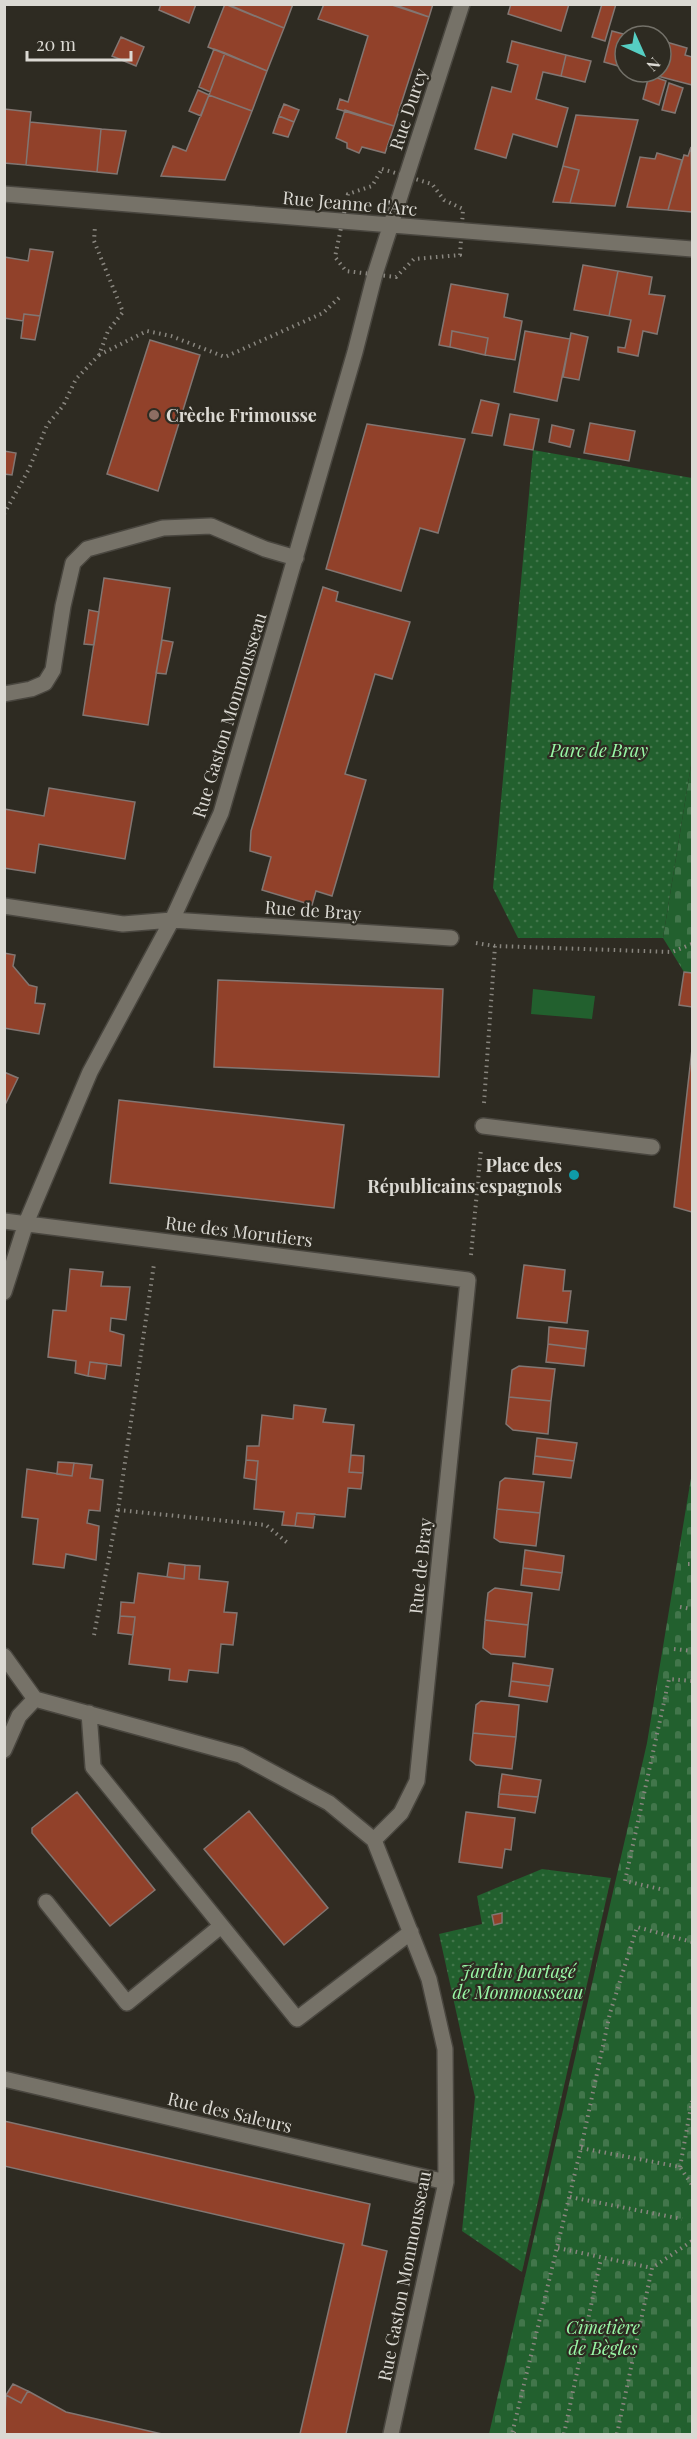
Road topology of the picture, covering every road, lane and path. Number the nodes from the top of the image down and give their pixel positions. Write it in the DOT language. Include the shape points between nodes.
graph roads {
  1 [pos="462,4"];
  2 [pos="4,194"];
  3 [pos="96,201"];
  4 [pos="390,226"];
  5 [pos="693,249"];
  6 [pos="346,271"];
  7 [pos="345,279"];
  8 [pos="344,287"];
  9 [pos="99,356"];
  10 [pos="4,514"];
  11 [pos="296,558"];
  12 [pos="4,694"];
  13 [pos="4,906"];
  14 [pos="172,920"];
  15 [pos="451,938"];
  16 [pos="693,945"];
  17 [pos="495,946"];
  18 [pos="483,1126"];
  19 [pos="652,1147"];
  20 [pos="4,1221"];
  21 [pos="26,1223"];
  22 [pos="157,1240"];
  23 [pos="468,1280"];
  24 [pos="4,1292"];
  25 [pos="118,1510"];
  26 [pos="290,1545"];
  27 [pos="680,1607"];
  28 [pos="693,1609"];
  29 [pos="94,1635"];
  30 [pos="674,1649"];
  31 [pos="693,1652"];
  32 [pos="4,1656"];
  33 [pos="693,1681"];
  34 [pos="35,1699"];
  35 [pos="89,1713"];
  36 [pos="4,1750"];
  37 [pos="374,1840"];
  38 [pos="660,1888"];
  39 [pos="46,1902"];
  40 [pos="221,1926"];
  41 [pos="411,1932"];
  42 [pos="693,1942"];
  43 [pos="4,2079"];
  44 [pos="693,2101"];
  45 [pos="581,2148"];
  46 [pos="680,2167"];
  47 [pos="446,2182"];
  48 [pos="693,2185"];
  49 [pos="570,2198"];
  50 [pos="682,2219"];
  51 [pos="693,2241"];
  52 [pos="558,2248"];
  53 [pos="602,2258"];
  54 [pos="652,2268"];
  55 [pos="391,2434"];
  56 [pos="516,2434"];
  57 [pos="564,2434"];
  58 [pos="617,2434"];
  1 -- 4 [label="street, Rue Durcy"];
  2 -- 3 [label="street, Rue Jeanne d'Arc"];
  3 -- 4 [label="street, Rue Jeanne d'Arc"];
  3 -- 9 [label="path" via="94,241 123,312 108,331"];
  4 -- 5 [label="street, Rue Jeanne d'Arc"];
  4 -- 11 [label="street, Rue Gaston Monmousseau"];
  6 -- 7 [label="path"];
  8 -- 9 [label="path" via="342,296 323,313 225,357 147,331"];
  9 -- 10 [label="path" via="76,379 63,406 47,425"];
  11 -- 12 [label="street" via="211,526 163,528 87,549 73,563 54,670 45,683"];
  11 -- 14 [label="street, Rue Gaston Monmousseau" via="221,813"];
  13 -- 14 [label="street, Rue de Bray" via="123,924"];
  14 -- 15 [label="street, Rue de Bray"];
  14 -- 21 [label="street, Rue Gaston Monmousseau" via="90,1072"];
  16 -- 17 [label="path" via="672,952"];
  18 -- 19 [label="street"];
  20 -- 21 [label="street, Rue des Morutiers"];
  21 -- 22 [label="street, Rue des Morutiers"];
  21 -- 24 [label="street, Rue Gaston Monmousseau"];
  22 -- 23 [label="street, Rue des Morutiers"];
  22 -- 25 [label="path"];
  23 -- 37 [label="street, Rue de Bray" via="417,1781 401,1813"];
  25 -- 26 [label="path" via="266,1525"];
  25 -- 29 [label="path"];
  27 -- 28 [label="path"];
  30 -- 31 [label="path"];
  32 -- 34 [label="street"];
  33 -- 38 [label="path" via="669,1678 625,1881"];
  34 -- 35 [label="street, Rue Gaston Monmousseau"];
  34 -- 36 [label="street" via="19,1716"];
  35 -- 37 [label="street, Rue Gaston Monmousseau" via="240,1755 329,1803"];
  35 -- 40 [label="street" via="93,1767"];
  37 -- 41 [label="street, Rue Gaston Monmousseau"];
  39 -- 40 [label="street" via="127,2003"];
  40 -- 41 [label="street" via="297,2019"];
  41 -- 47 [label="street, Rue Gaston Monmousseau" via="429,1979 445,2049"];
  42 -- 45 [label="path" via="637,1927 610,2013"];
  43 -- 47 [label="street, Rue des Saleurs"];
  44 -- 46 [label="path"];
  45 -- 46 [label="path"];
  45 -- 49 [label="path"];
  46 -- 48 [label="path"];
  47 -- 55 [label="street, Rue Gaston Monmousseau"];
  49 -- 50 [label="path"];
  49 -- 52 [label="path"];
  51 -- 54 [label="path"];
  52 -- 53 [label="path"];
  52 -- 56 [label="path" via="512,2434"];
  53 -- 54 [label="path"];
  53 -- 57 [label="path"];
  54 -- 58 [label="path"];
}
